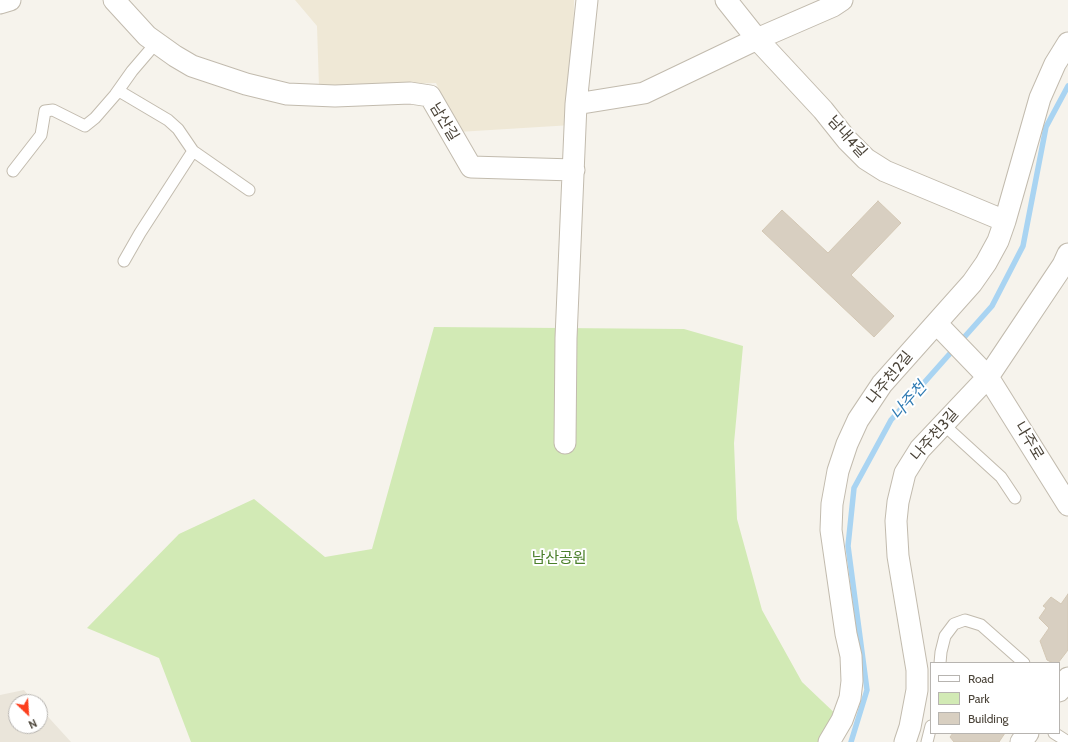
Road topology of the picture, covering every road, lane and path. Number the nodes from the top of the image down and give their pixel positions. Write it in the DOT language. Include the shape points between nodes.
graph roads {
  1 [pos="10,0"];
  2 [pos="114,0"];
  3 [pos="586,0"];
  4 [pos="726,0"];
  5 [pos="834,2"];
  6 [pos="0,3"];
  7 [pos="757,39"];
  8 [pos="156,43"];
  9 [pos="1068,43"];
  10 [pos="118,91"];
  11 [pos="576,104"];
  12 [pos="192,151"];
  13 [pos="574,170"];
  14 [pos="13,171"];
  15 [pos="249,190"];
  16 [pos="1005,220"];
  17 [pos="1068,254"];
  18 [pos="124,261"];
  19 [pos="937,324"];
  20 [pos="988,377"];
  21 [pos="944,425"];
  22 [pos="565,443"];
  23 [pos="1015,498"];
  24 [pos="1068,505"];
  25 [pos="940,662"];
  26 [pos="1023,662"];
  27 [pos="1068,678"];
  28 [pos="1060,689"];
  29 [pos="930,730"];
  30 [pos="1027,734"];
  31 [pos="1056,734"];
  32 [pos="829,742"];
  33 [pos="905,742"];
  34 [pos="927,742"];
  35 [pos="1021,742"];
  36 [pos="1064,742"];
  1 -- 6 [label="street"];
  2 -- 8 [label="street, 남산길"];
  3 -- 11 [label="street"];
  4 -- 7 [label="street, 남내4길"];
  5 -- 7 [label="street"];
  7 -- 11 [label="street" via="644,93"];
  7 -- 16 [label="street, 남내4길" via="866,159 885,171"];
  8 -- 10 [label="lane"];
  8 -- 13 [label="street, 남산길" via="192,66 287,94 335,96 410,93 430,96 471,167"];
  9 -- 16 [label="street, 나주천2길" via="1055,64 1040,98"];
  10 -- 12 [label="lane" via="168,120 178,129"];
  10 -- 14 [label="lane" via="85,126 53,110 46,110 41,134"];
  11 -- 13 [label="street"];
  12 -- 15 [label="lane"];
  12 -- 18 [label="lane"];
  13 -- 22 [label="street" via="566,338"];
  16 -- 19 [label="street, 나주천2길" via="998,242 986,263"];
  17 -- 20 [label="street, 나주천3길"];
  19 -- 20 [label="street, 나주로"];
  19 -- 32 [label="street, 나주천2길" via="882,384 858,420 838,471 832,504 831,530 851,656 852,681 850,698 842,720"];
  20 -- 21 [label="street, 나주천3길"];
  20 -- 24 [label="street, 나주로"];
  21 -- 23 [label="lane" via="1001,477"];
  21 -- 33 [label="street, 나주천3길" via="911,462 905,473 898,502 898,556 917,670 916,697"];
  25 -- 26 [label="lane" via="944,636 954,624 965,620 981,625"];
  27 -- 28 [label="street"];
  29 -- 34 [label="lane"];
  30 -- 35 [label="street"];
  31 -- 36 [label="lane" via="1065,740"];
}
